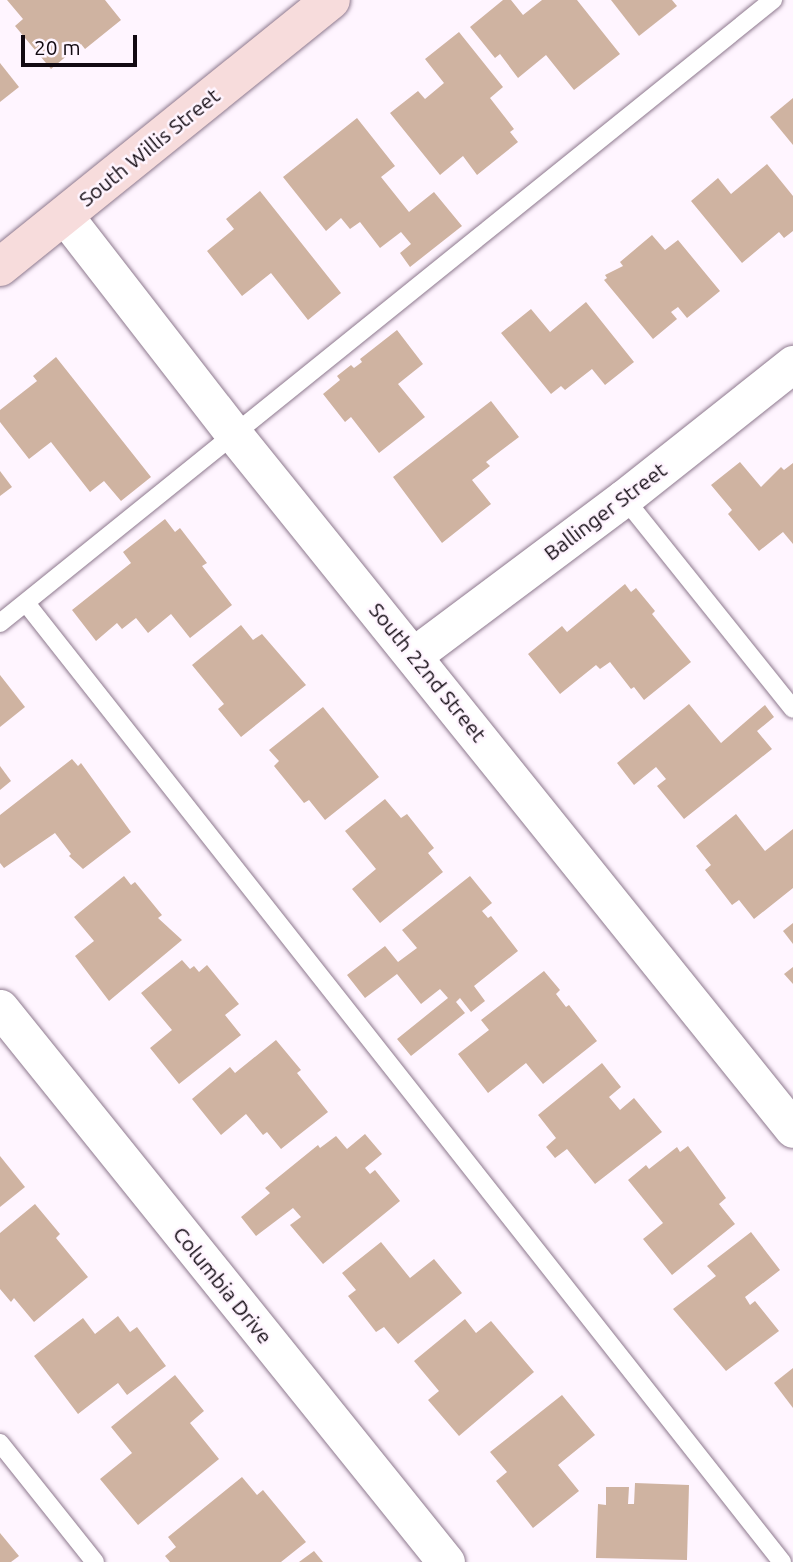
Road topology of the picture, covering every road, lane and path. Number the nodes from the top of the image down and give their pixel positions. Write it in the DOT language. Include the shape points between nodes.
graph roads {
  1 [pos="331,0"];
  2 [pos="773,0"];
  3 [pos="64,215"];
  4 [pos="0,267"];
  5 [pos="793,363"];
  6 [pos="233,433"];
  7 [pos="624,498"];
  8 [pos="26,603"];
  9 [pos="0,623"];
  10 [pos="414,655"];
  11 [pos="793,709"];
  12 [pos="0,1008"];
  13 [pos="793,1129"];
  14 [pos="0,1443"];
  15 [pos="95,1562"];
  16 [pos="446,1562"];
  17 [pos="782,1562"];
  1 -- 3 [label="street, South Willis Street"];
  2 -- 6 [label="lane"];
  3 -- 4 [label="street, South Willis Street"];
  3 -- 6 [label="street, South 22nd Street"];
  5 -- 7 [label="street, Ballinger Street"];
  6 -- 8 [label="lane"];
  6 -- 10 [label="street, South 22nd Street"];
  7 -- 10 [label="street, Ballinger Street"];
  7 -- 11 [label="lane"];
  8 -- 9 [label="lane"];
  8 -- 17 [label="lane"];
  10 -- 13 [label="street, South 22nd Street"];
  12 -- 16 [label="street, Columbia Drive"];
  14 -- 15 [label="lane"];
}
